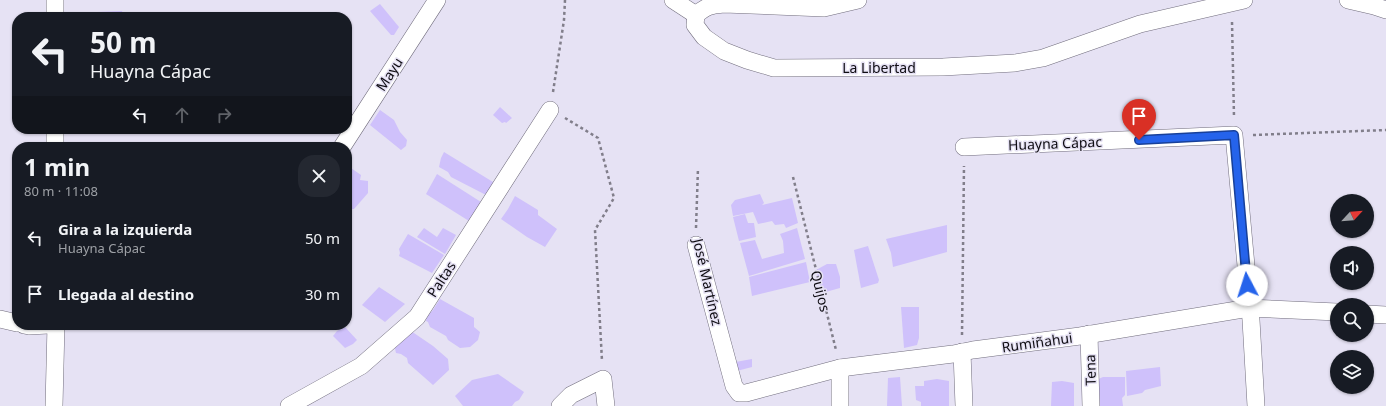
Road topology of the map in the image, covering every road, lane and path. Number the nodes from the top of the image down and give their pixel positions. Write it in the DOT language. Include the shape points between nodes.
graph roads {
  1 [pos="55,0"];
  2 [pos="437,0"];
  3 [pos="565,0"];
  4 [pos="673,0"];
  5 [pos="858,0"];
  6 [pos="1348,0"];
  7 [pos="1238,2"];
  8 [pos="1386,10"];
  9 [pos="55,12"];
  10 [pos="696,15"];
  11 [pos="550,110"];
  12 [pos="1386,130"];
  13 [pos="352,132"];
  14 [pos="1234,135"];
  15 [pos="964,147"];
  16 [pos="698,168"];
  17 [pos="793,178"];
  18 [pos="696,245"];
  19 [pos="1249,308"];
  20 [pos="1330,312"];
  21 [pos="1374,314"];
  22 [pos="1386,315"];
  23 [pos="0,319"];
  24 [pos="12,322"];
  25 [pos="56,330"];
  26 [pos="1089,334"];
  27 [pos="962,352"];
  28 [pos="840,368"];
  29 [pos="603,379"];
  30 [pos="739,393"];
  31 [pos="54,406"];
  32 [pos="289,406"];
  33 [pos="560,406"];
  34 [pos="606,406"];
  35 [pos="840,406"];
  36 [pos="964,406"];
  37 [pos="1091,406"];
  38 [pos="1256,406"];
  1 -- 9 [label="street"];
  2 -- 13 [label="street, Mayu"];
  3 -- 11 [label="path"];
  4 -- 10 [label="street"];
  5 -- 10 [label="street" via="824,8 713,5"];
  6 -- 8 [label="street"];
  7 -- 10 [label="street, La Libertad" via="1140,24 1043,58 1015,63 943,67 774,68 742,58 704,37 695,25"];
  7 -- 14 [label="path"];
  11 -- 29 [label="path" via="598,138 614,198 595,230"];
  11 -- 32 [label="street, Paltas" via="417,317 362,366"];
  12 -- 14 [label="path"];
  14 -- 15 [label="street, Huayna Cápac"];
  14 -- 19 [label="street"];
  15 -- 27 [label="path"];
  16 -- 18 [label="path, José Martínez"];
  17 -- 28 [label="path, Quijos"];
  18 -- 30 [label="street, José Martínez" via="734,386"];
  19 -- 20 [label="street, Rumiñahui"];
  19 -- 26 [label="street, Rumiñahui"];
  19 -- 38 [label="street"];
  21 -- 22 [label="street"];
  23 -- 24 [label="street"];
  25 -- 31 [label="street"];
  26 -- 27 [label="street, Rumiñahui"];
  26 -- 37 [label="street, Tena"];
  27 -- 28 [label="street, Rumiñahui"];
  27 -- 36 [label="street"];
  28 -- 30 [label="street, Rumiñahui" via="746,394"];
  28 -- 35 [label="street"];
  29 -- 33 [label="street" via="571,395"];
  29 -- 34 [label="street"];
}
